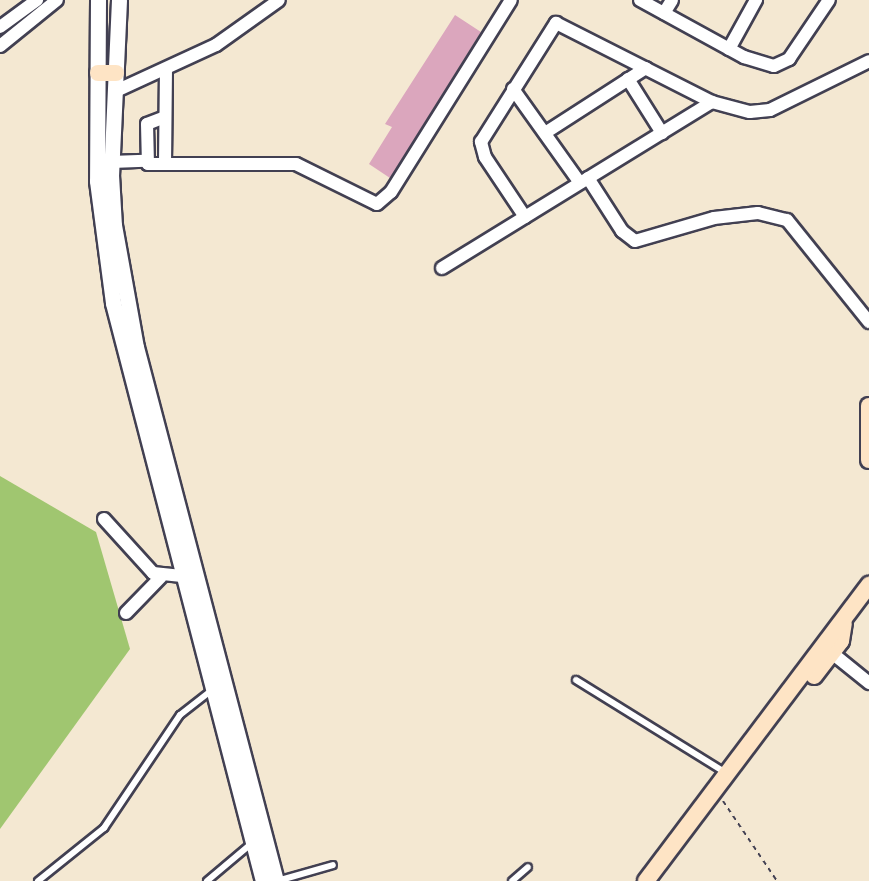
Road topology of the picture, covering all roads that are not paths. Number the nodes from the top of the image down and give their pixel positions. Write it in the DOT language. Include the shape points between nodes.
graph roads {
  1 [pos="37,0"];
  2 [pos="57,0"];
  3 [pos="99,0"];
  4 [pos="119,0"];
  5 [pos="279,0"];
  6 [pos="511,0"];
  7 [pos="640,0"];
  8 [pos="672,0"];
  9 [pos="756,0"];
  10 [pos="829,0"];
  11 [pos="664,13"];
  12 [pos="0,27"];
  13 [pos="0,46"];
  14 [pos="729,49"];
  15 [pos="869,61"];
  16 [pos="646,68"];
  17 [pos="166,69"];
  18 [pos="98,73"];
  19 [pos="116,73"];
  20 [pos="628,79"];
  21 [pos="513,88"];
  22 [pos="116,91"];
  23 [pos="712,102"];
  24 [pos="165,117"];
  25 [pos="662,133"];
  26 [pos="545,134"];
  27 [pos="145,161"];
  28 [pos="111,162"];
  29 [pos="165,164"];
  30 [pos="584,181"];
  31 [pos="525,217"];
  32 [pos="442,268"];
  33 [pos="869,322"];
  34 [pos="869,406"];
  35 [pos="869,460"];
  36 [pos="104,519"];
  37 [pos="182,576"];
  38 [pos="161,577"];
  39 [pos="869,585"];
  40 [pos="126,613"];
  41 [pos="844,623"];
  42 [pos="832,652"];
  43 [pos="576,680"];
  44 [pos="869,683"];
  45 [pos="211,691"];
  46 [pos="726,773"];
  47 [pos="251,844"];
  48 [pos="333,865"];
  49 [pos="528,867"];
  50 [pos="38,881"];
  51 [pos="207,881"];
  52 [pos="263,881"];
  53 [pos="276,881"];
  54 [pos="512,881"];
  55 [pos="646,881"];
  56 [pos="660,881"];
  1 -- 12 [label="street"];
  2 -- 13 [label="street"];
  3 -- 18 [label="street"];
  4 -- 19 [label="street"];
  5 -- 17 [label="street" via="216,45"];
  6 -- 29 [label="street" via="383,202 364,201 316,170 296,164"];
  7 -- 11 [label="street"];
  8 -- 11 [label="street"];
  9 -- 14 [label="street"];
  10 -- 14 [label="street" via="789,59 774,66"];
  11 -- 14 [label="street"];
  15 -- 23 [label="street" via="770,110 750,112"];
  16 -- 20 [label="street"];
  16 -- 21 [label="street" via="556,23"];
  16 -- 23 [label="street"];
  17 -- 22 [label="street"];
  17 -- 24 [label="street"];
  18 -- 19 [label="main road"];
  18 -- 37 [label="street" via="103,248"];
  19 -- 22 [label="street"];
  20 -- 25 [label="street"];
  20 -- 26 [label="street"];
  21 -- 26 [label="street"];
  21 -- 31 [label="street" via="481,148"];
  22 -- 28 [label="street"];
  23 -- 25 [label="street"];
  24 -- 27 [label="street" via="147,124"];
  24 -- 29 [label="street"];
  25 -- 30 [label="street"];
  26 -- 30 [label="street"];
  27 -- 28 [label="street"];
  27 -- 29 [label="street"];
  28 -- 53 [label="street" via="113,216 136,347"];
  30 -- 31 [label="street"];
  30 -- 33 [label="street" via="622,231 636,241 714,218 758,213 787,220"];
  31 -- 32 [label="street"];
  34 -- 35 [label="main road"];
  36 -- 38 [label="street"];
  37 -- 38 [label="street"];
  37 -- 45 [label="street"];
  38 -- 40 [label="street"];
  39 -- 41 [label="main road"];
  41 -- 42 [label="main road"];
  41 -- 46 [label="main road"];
  42 -- 44 [label="street"];
  42 -- 56 [label="main road" via="720,796"];
  43 -- 46 [label="lane"];
  45 -- 47 [label="street"];
  45 -- 50 [label="lane" via="180,715 104,828"];
  46 -- 55 [label="main road"];
  47 -- 51 [label="lane"];
  47 -- 52 [label="street"];
  48 -- 53 [label="lane"];
  49 -- 54 [label="lane"];
}
